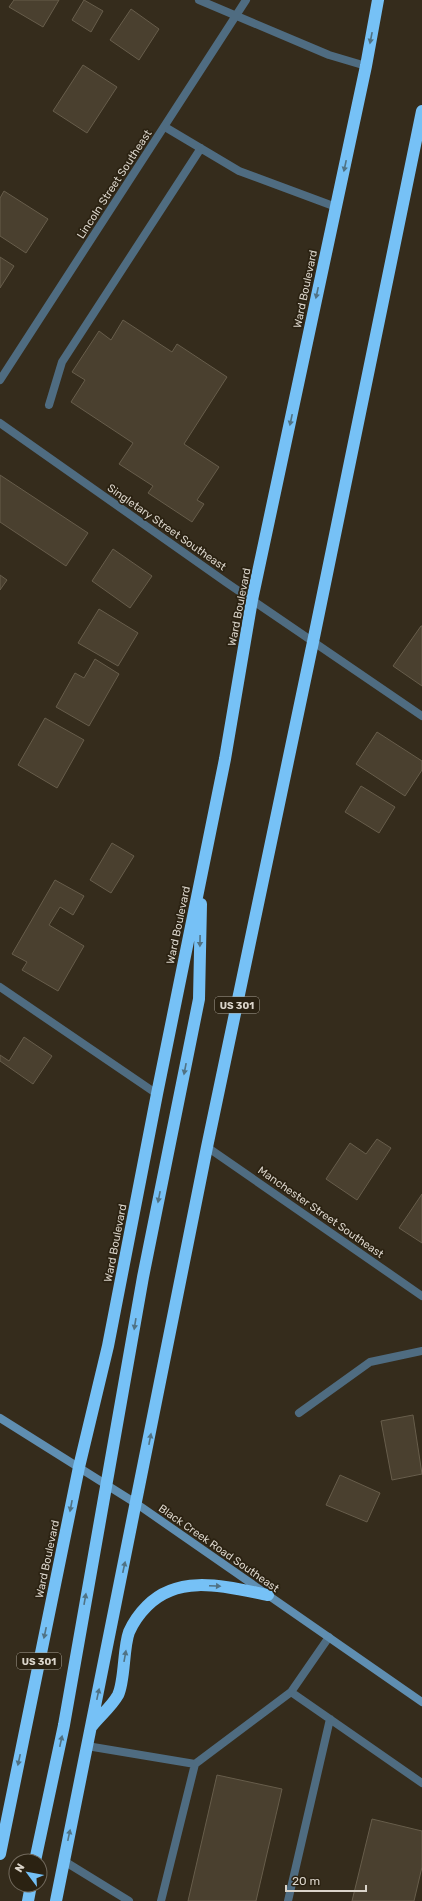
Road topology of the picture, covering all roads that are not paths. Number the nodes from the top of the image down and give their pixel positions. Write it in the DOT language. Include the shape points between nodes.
graph roads {
  1 [pos="199,0"];
  2 [pos="246,0"];
  3 [pos="378,0"];
  4 [pos="236,16"];
  5 [pos="366,66"];
  6 [pos="422,111"];
  7 [pos="165,126"];
  8 [pos="201,148"];
  9 [pos="336,207"];
  10 [pos="0,380"];
  11 [pos="49,405"];
  12 [pos="0,423"];
  13 [pos="252,600"];
  14 [pos="313,642"];
  15 [pos="422,716"];
  16 [pos="201,874"];
  17 [pos="0,987"];
  18 [pos="157,1094"];
  19 [pos="207,1147"];
  20 [pos="422,1296"];
  21 [pos="422,1351"];
  22 [pos="299,1412"];
  23 [pos="0,1418"];
  24 [pos="79,1467"];
  25 [pos="105,1484"];
  26 [pos="137,1504"];
  27 [pos="268,1595"];
  28 [pos="329,1637"];
  29 [pos="291,1692"];
  30 [pos="422,1702"];
  31 [pos="330,1719"];
  32 [pos="91,1726"];
  33 [pos="87,1746"];
  34 [pos="195,1764"];
  35 [pos="422,1784"];
  36 [pos="37,1853"];
  37 [pos="0,1854"];
  38 [pos="64,1861"];
  39 [pos="56,1901"];
  40 [pos="129,1901"];
  41 [pos="161,1901"];
  42 [pos="288,1901"];
  1 -- 4 [label="street"];
  2 -- 4 [label="street, Lincoln Street Southeast"];
  3 -- 5 [label="highway, Ward Boulevard / US 301, one-way"];
  4 -- 5 [label="street" via="330,55"];
  4 -- 7 [label="street, Lincoln Street Southeast"];
  5 -- 9 [label="highway, Ward Boulevard / US 301, one-way"];
  6 -- 14 [label="highway, US 301"];
  7 -- 8 [label="street"];
  7 -- 10 [label="street, Lincoln Street Southeast"];
  8 -- 9 [label="street" via="239,171"];
  8 -- 11 [label="street" via="62,362"];
  9 -- 13 [label="highway, Ward Boulevard / US 301, one-way"];
  12 -- 13 [label="street, Singletary Street Southeast"];
  13 -- 14 [label="street, Singletary Street Southeast"];
  13 -- 16 [label="highway, Ward Boulevard / US 301" via="225,759"];
  14 -- 15 [label="street, Singletary Street Southeast"];
  14 -- 19 [label="highway, US 301"];
  16 -- 18 [label="highway, Ward Boulevard / US 301"];
  16 -- 25 [label="highway, one-way" via="199,999 143,1276 123,1398"];
  17 -- 18 [label="street"];
  18 -- 24 [label="highway, Ward Boulevard / US 301" via="108,1346"];
  19 -- 20 [label="street, Manchester Street Southeast"];
  26 -- 19 [label="highway, US 301, one-way"];
  21 -- 22 [label="street" via="370,1362"];
  23 -- 24 [label="street, Black Creek Road Southeast"];
  24 -- 25 [label="street, Black Creek Road Southeast"];
  24 -- 37 [label="highway, Ward Boulevard / US 301, one-way"];
  25 -- 26 [label="street, Black Creek Road Southeast"];
  36 -- 25 [label="highway, one-way" via="64,1725"];
  26 -- 27 [label="street, Black Creek Road Southeast"];
  32 -- 26 [label="highway, US 301, one-way"];
  27 -- 28 [label="street, Black Creek Road Southeast"];
  32 -- 27 [label="highway, one-way" via="118,1695 129,1632 141,1612 156,1597 176,1587 198,1585 222,1586"];
  28 -- 29 [label="street"];
  28 -- 30 [label="street, Black Creek Road Southeast"];
  29 -- 31 [label="street"];
  29 -- 34 [label="street"];
  31 -- 35 [label="street"];
  31 -- 42 [label="street"];
  32 -- 33 [label="highway, US 301"];
  33 -- 34 [label="street"];
  38 -- 33 [label="highway, US 301, one-way"];
  34 -- 41 [label="street"];
  38 -- 39 [label="highway, US 301"];
  38 -- 40 [label="street"];
}
